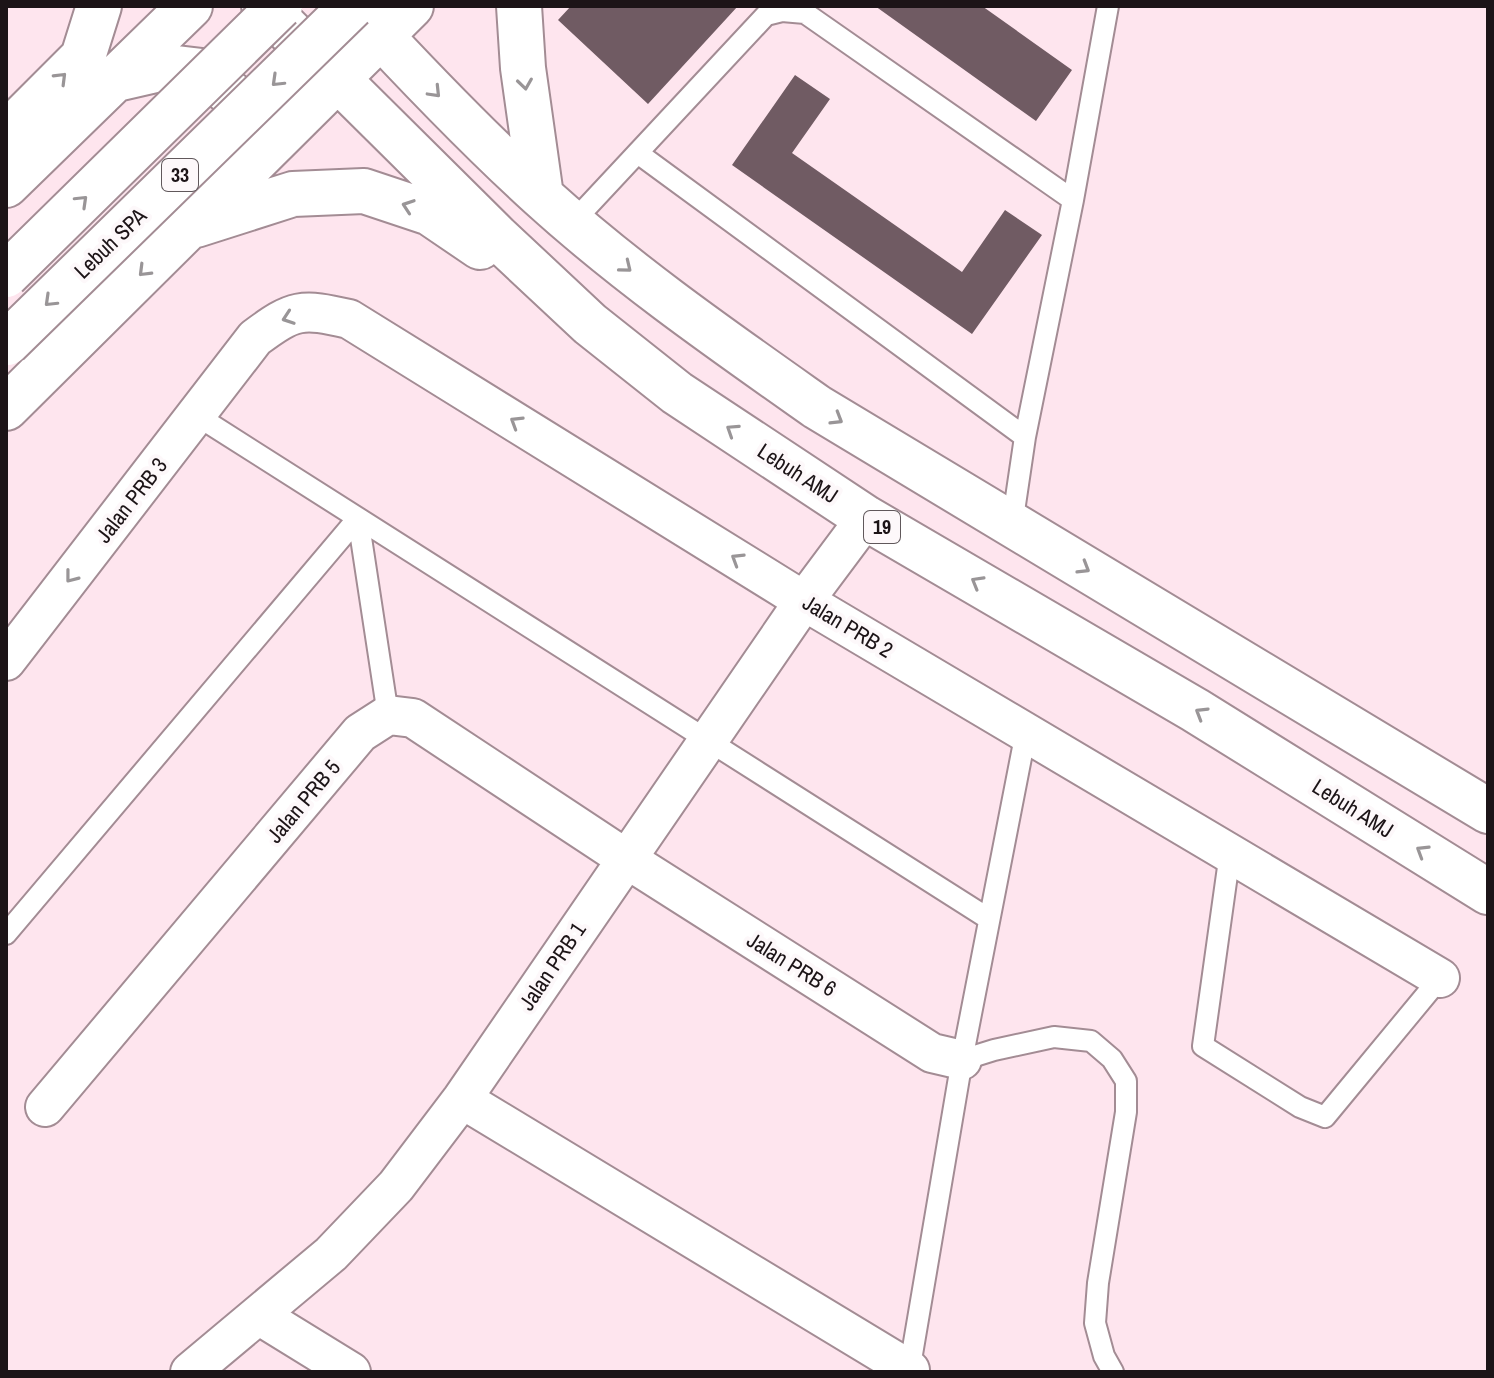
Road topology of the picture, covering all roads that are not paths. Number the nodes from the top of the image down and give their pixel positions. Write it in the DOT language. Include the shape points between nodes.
graph roads {
  1 [pos="99,6"];
  2 [pos="190,6"];
  3 [pos="264,6"];
  4 [pos="280,6"];
  5 [pos="411,6"];
  6 [pos="519,6"];
  7 [pos="1108,6"];
  8 [pos="361,16"];
  9 [pos="337,78"];
  10 [pos="116,79"];
  11 [pos="6,134"];
  12 [pos="639,154"];
  13 [pos="239,176"];
  14 [pos="6,185"];
  15 [pos="1073,200"];
  16 [pos="557,209"];
  17 [pos="188,227"];
  18 [pos="6,275"];
  19 [pos="590,324"];
  20 [pos="255,338"];
  21 [pos="7,344"];
  22 [pos="6,408"];
  23 [pos="196,415"];
  24 [pos="1025,437"];
  25 [pos="358,518"];
  26 [pos="866,518"];
  27 [pos="1012,526"];
  28 [pos="804,601"];
  29 [pos="6,661"];
  30 [pos="388,715"];
  31 [pos="1026,732"];
  32 [pos="708,740"];
  33 [pos="1488,811"];
  34 [pos="1230,853"];
  35 [pos="625,858"];
  36 [pos="1488,892"];
  37 [pos="989,919"];
  38 [pos="6,934"];
  39 [pos="1440,978"];
  40 [pos="962,1060"];
  41 [pos="462,1099"];
  42 [pos="45,1107"];
  43 [pos="260,1316"];
  44 [pos="909,1371"];
  45 [pos="190,1372"];
  46 [pos="351,1372"];
  47 [pos="1113,1372"];
  11 -- 1 [label="highway, one-way" via="83,57"];
  2 -- 10 [label="highway"];
  3 -- 9 [label="highway, Lebuh AMJ / 19"];
  18 -- 4 [label="highway, 33, one-way, bridge"];
  5 -- 8 [label="highway, 33"];
  6 -- 16 [label="highway, one-way" via="523,68"];
  7 -- 15 [label="lane"];
  8 -- 9 [label="highway, 33"];
  8 -- 16 [label="highway, one-way"];
  8 -- 21 [label="highway, Lebuh SPA / 33, one-way, bridge"];
  9 -- 13 [label="highway, 33"];
  9 -- 19 [label="highway, Lebuh AMJ / 19"];
  10 -- 13 [label="highway" via="168,67 202,71 235,97 248,129"];
  10 -- 14 [label="highway"];
  12 -- 15 [label="lane" via="766,15 805,13"];
  12 -- 16 [label="lane"];
  12 -- 24 [label="lane"];
  13 -- 17 [label="highway, 33"];
  15 -- 24 [label="lane"];
  16 -- 27 [label="highway, one-way" via="628,269 817,407"];
  19 -- 17 [label="highway, one-way" via="430,213 364,191 293,194"];
  17 -- 22 [label="highway, 33, one-way"];
  26 -- 19 [label="highway, Lebuh AMJ / 19, one-way" via="677,393"];
  20 -- 23 [label="street, Jalan PRB 3"];
  28 -- 20 [label="street, Jalan PRB 2, one-way" via="349,319 316,311 284,316"];
  23 -- 25 [label="lane"];
  23 -- 29 [label="street, Jalan PRB 3, one-way"];
  24 -- 27 [label="lane"];
  25 -- 30 [label="lane"];
  25 -- 32 [label="lane"];
  25 -- 38 [label="lane"];
  26 -- 28 [label="street, Jalan PRB 1"];
  36 -- 26 [label="highway, Lebuh AMJ / 19, one-way" via="1195,710"];
  27 -- 33 [label="highway, one-way"];
  28 -- 31 [label="street, Jalan PRB 2"];
  28 -- 32 [label="street, Jalan PRB 1"];
  30 -- 35 [label="street" via="413,718"];
  30 -- 42 [label="street, Jalan PRB 5" via="360,733"];
  31 -- 34 [label="street, Jalan PRB 2"];
  31 -- 37 [label="lane"];
  32 -- 35 [label="street, Jalan PRB 1"];
  32 -- 37 [label="lane"];
  34 -- 39 [label="street, Jalan PRB 2"];
  34 -- 39 [label="lane" via="1203,1046 1300,1107 1325,1117"];
  35 -- 40 [label="street, Jalan PRB 6" via="932,1053"];
  35 -- 41 [label="street, Jalan PRB 1"];
  37 -- 40 [label="lane"];
  40 -- 44 [label="lane"];
  40 -- 47 [label="lane" via="1054,1037 1091,1041 1126,1081 1095,1323"];
  41 -- 43 [label="street, Jalan PRB 1" via="396,1186 331,1254"];
  41 -- 44 [label="street"];
  43 -- 45 [label="street, Jalan PRB 1"];
  43 -- 46 [label="street"];
}
